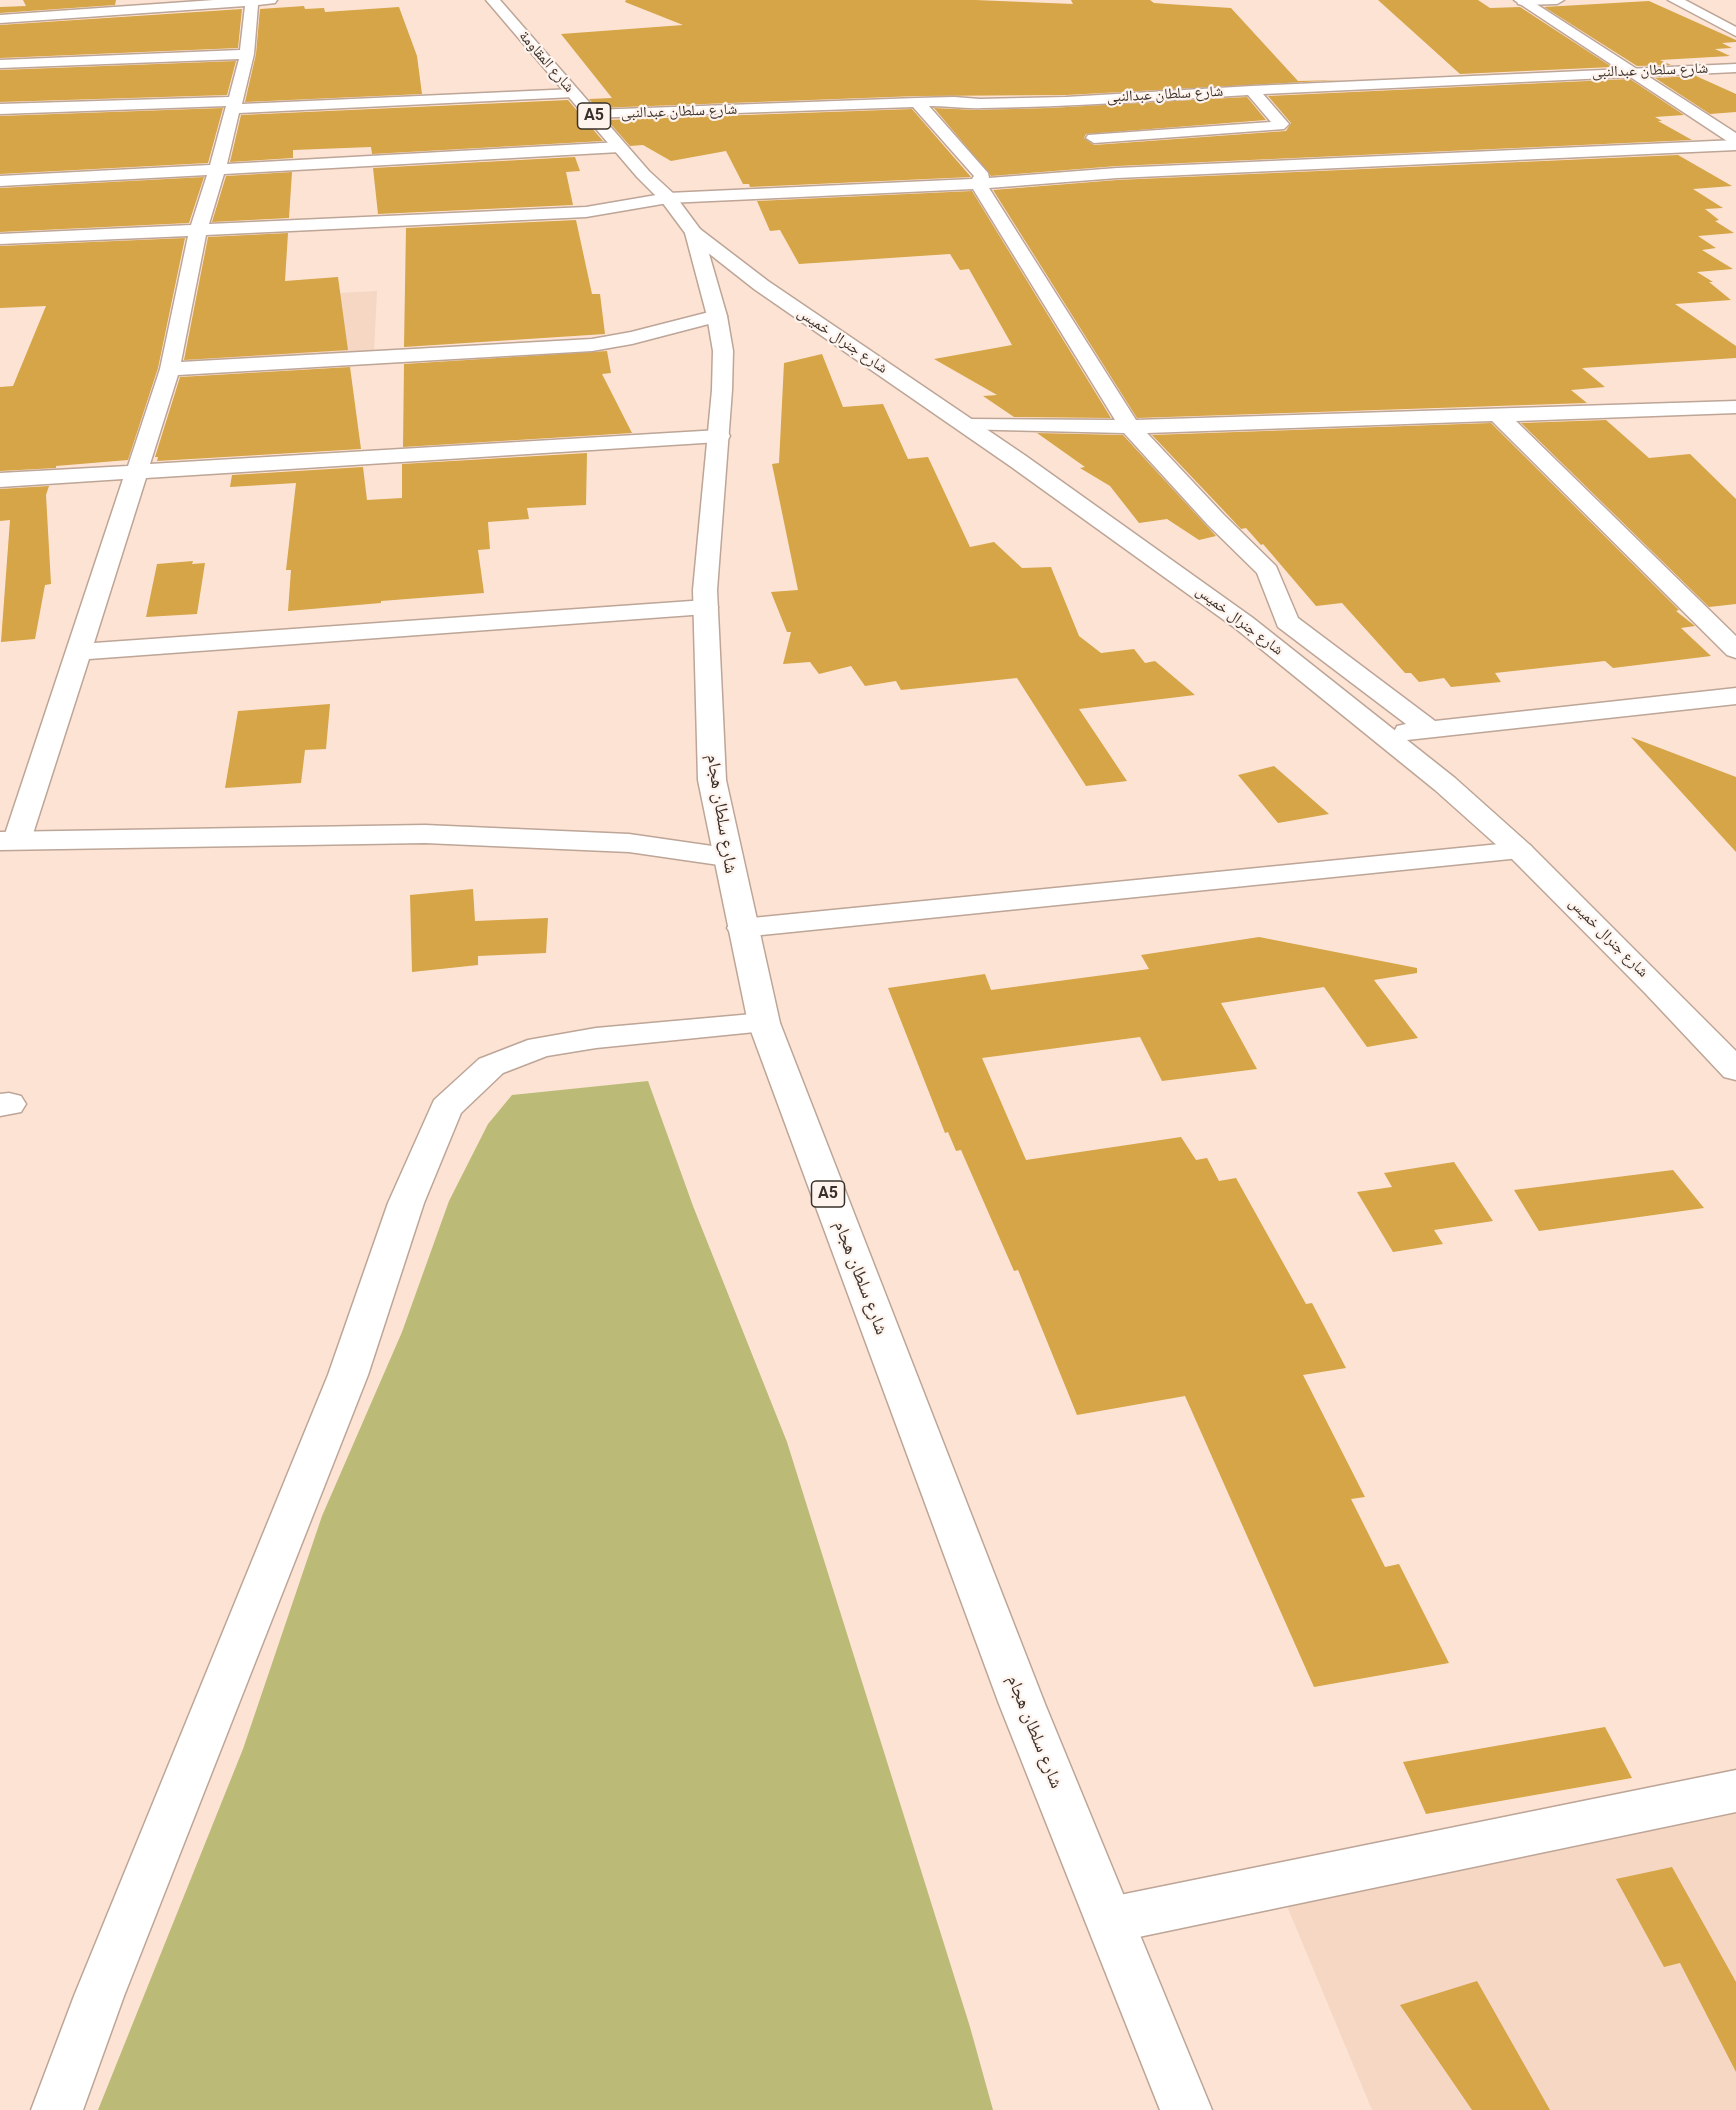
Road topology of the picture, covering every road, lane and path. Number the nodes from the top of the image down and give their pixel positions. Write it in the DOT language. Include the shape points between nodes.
graph roads {
  1 [pos="7,0"];
  2 [pos="270,0"];
  3 [pos="493,0"];
  4 [pos="1557,0"];
  5 [pos="1675,0"];
  6 [pos="252,1"];
  7 [pos="1522,1"];
  8 [pos="86,7"];
  9 [pos="2,19"];
  10 [pos="1736,32"];
  11 [pos="247,54"];
  12 [pos="0,64"];
  13 [pos="1736,68"];
  14 [pos="1630,72"];
  15 [pos="1252,90"];
  16 [pos="574,93"];
  17 [pos="1066,101"];
  18 [pos="917,102"];
  19 [pos="233,105"];
  20 [pos="0,109"];
  21 [pos="593,115"];
  22 [pos="1087,129"];
  23 [pos="1736,140"];
  24 [pos="1736,146"];
  25 [pos="620,147"];
  26 [pos="217,170"];
  27 [pos="1117,173"];
  28 [pos="0,181"];
  29 [pos="978,184"];
  30 [pos="668,198"];
  31 [pos="198,231"];
  32 [pos="694,233"];
  33 [pos="0,239"];
  34 [pos="717,316"];
  35 [pos="170,369"];
  36 [pos="1735,409"];
  37 [pos="1498,416"];
  38 [pos="965,425"];
  39 [pos="1130,427"];
  40 [pos="719,436"];
  41 [pos="136,472"];
  42 [pos="0,480"];
  43 [pos="706,607"];
  44 [pos="1736,650"];
  45 [pos="78,652"];
  46 [pos="1736,696"];
  47 [pos="1429,729"];
  48 [pos="1385,736"];
  49 [pos="9,840"];
  50 [pos="1520,851"];
  51 [pos="726,857"];
  52 [pos="742,928"];
  53 [pos="764,1023"];
  54 [pos="1736,1070"];
  55 [pos="1736,1791"];
  56 [pos="1110,1920"];
  57 [pos="57,2110"];
  58 [pos="1186,2110"];
  1 -- 9 [label="main road"];
  2 -- 6 [label="main road"];
  3 -- 16 [label="main road, شارع المقاومة / A5"];
  4 -- 7 [label="main road"];
  5 -- 10 [label="main road"];
  6 -- 8 [label="main road"];
  6 -- 11 [label="main road"];
  7 -- 14 [label="main road"];
  8 -- 9 [label="main road"];
  11 -- 12 [label="main road"];
  11 -- 19 [label="main road"];
  13 -- 14 [label="main road, شارع سلطان عبدالنبى"];
  14 -- 15 [label="main road, شارع سلطان عبدالنبى"];
  14 -- 23 [label="main road"];
  15 -- 17 [label="main road, شارع سلطان عبدالنبى"];
  15 -- 22 [label="main road" via="1279,126"];
  16 -- 19 [label="main road"];
  16 -- 21 [label="main road, شارع المقاومة / A5"];
  17 -- 18 [label="main road, شارع سلطان عبدالنبى"];
  17 -- 22 [label="main road"];
  18 -- 21 [label="main road, شارع سلطان عبدالنبى"];
  18 -- 29 [label="main road" via="982,176"];
  19 -- 20 [label="main road"];
  19 -- 26 [label="main road"];
  21 -- 25 [label="main road, شارع المقاومة / A5"];
  22 -- 27 [label="main road"];
  24 -- 27 [label="main road"];
  25 -- 26 [label="main road"];
  25 -- 30 [label="main road, شارع المقاومة / A5"];
  26 -- 28 [label="main road"];
  26 -- 31 [label="main road"];
  27 -- 29 [label="main road"];
  29 -- 30 [label="main road"];
  29 -- 39 [label="main road"];
  30 -- 31 [label="main road" via="586,212"];
  30 -- 32 [label="main road, شارع المقاومة / A5"];
  31 -- 33 [label="main road"];
  31 -- 35 [label="main road"];
  32 -- 34 [label="main road, شارع سلطان هجام / A5"];
  32 -- 38 [label="main road, شارع جنرال خميس / A5" via="761,285"];
  34 -- 35 [label="main road" via="592,345"];
  34 -- 40 [label="main road, شارع سلطان هجام / A5" via="723,351"];
  35 -- 41 [label="main road"];
  36 -- 37 [label="main road"];
  37 -- 39 [label="main road"];
  37 -- 44 [label="main road"];
  38 -- 39 [label="main road"];
  38 -- 48 [label="main road, شارع جنرال خميس / A5" via="1244,623"];
  39 -- 47 [label="main road" via="1268,571 1287,622"];
  40 -- 41 [label="main road"];
  40 -- 43 [label="main road, شارع سلطان هجام / A5"];
  41 -- 42 [label="main road"];
  41 -- 45 [label="main road"];
  43 -- 45 [label="main road"];
  43 -- 51 [label="main road, شارع سلطان هجام / A5" via="712,780"];
  45 -- 49 [label="main road"];
  46 -- 47 [label="main road"];
  47 -- 48 [label="main road"];
  48 -- 50 [label="main road, شارع جنرال خميس / A5"];
  49 -- 51 [label="main road" via="425,834 629,843"];
  50 -- 52 [label="main road"];
  50 -- 54 [label="main road, شارع جنرال خميس / A5"];
  51 -- 52 [label="main road, شارع سلطان هجام / A5"];
  52 -- 53 [label="main road, شارع سلطان هجام / A5"];
  53 -- 56 [label="main road, شارع سلطان هجام / A5" via="1022,1704"];
  53 -- 57 [label="main road" via="540,1047 491,1066 446,1108 406,1203 348,1375"];
  55 -- 56 [label="main road"];
  56 -- 58 [label="main road, شارع سلطان هجام / A5"];
}
